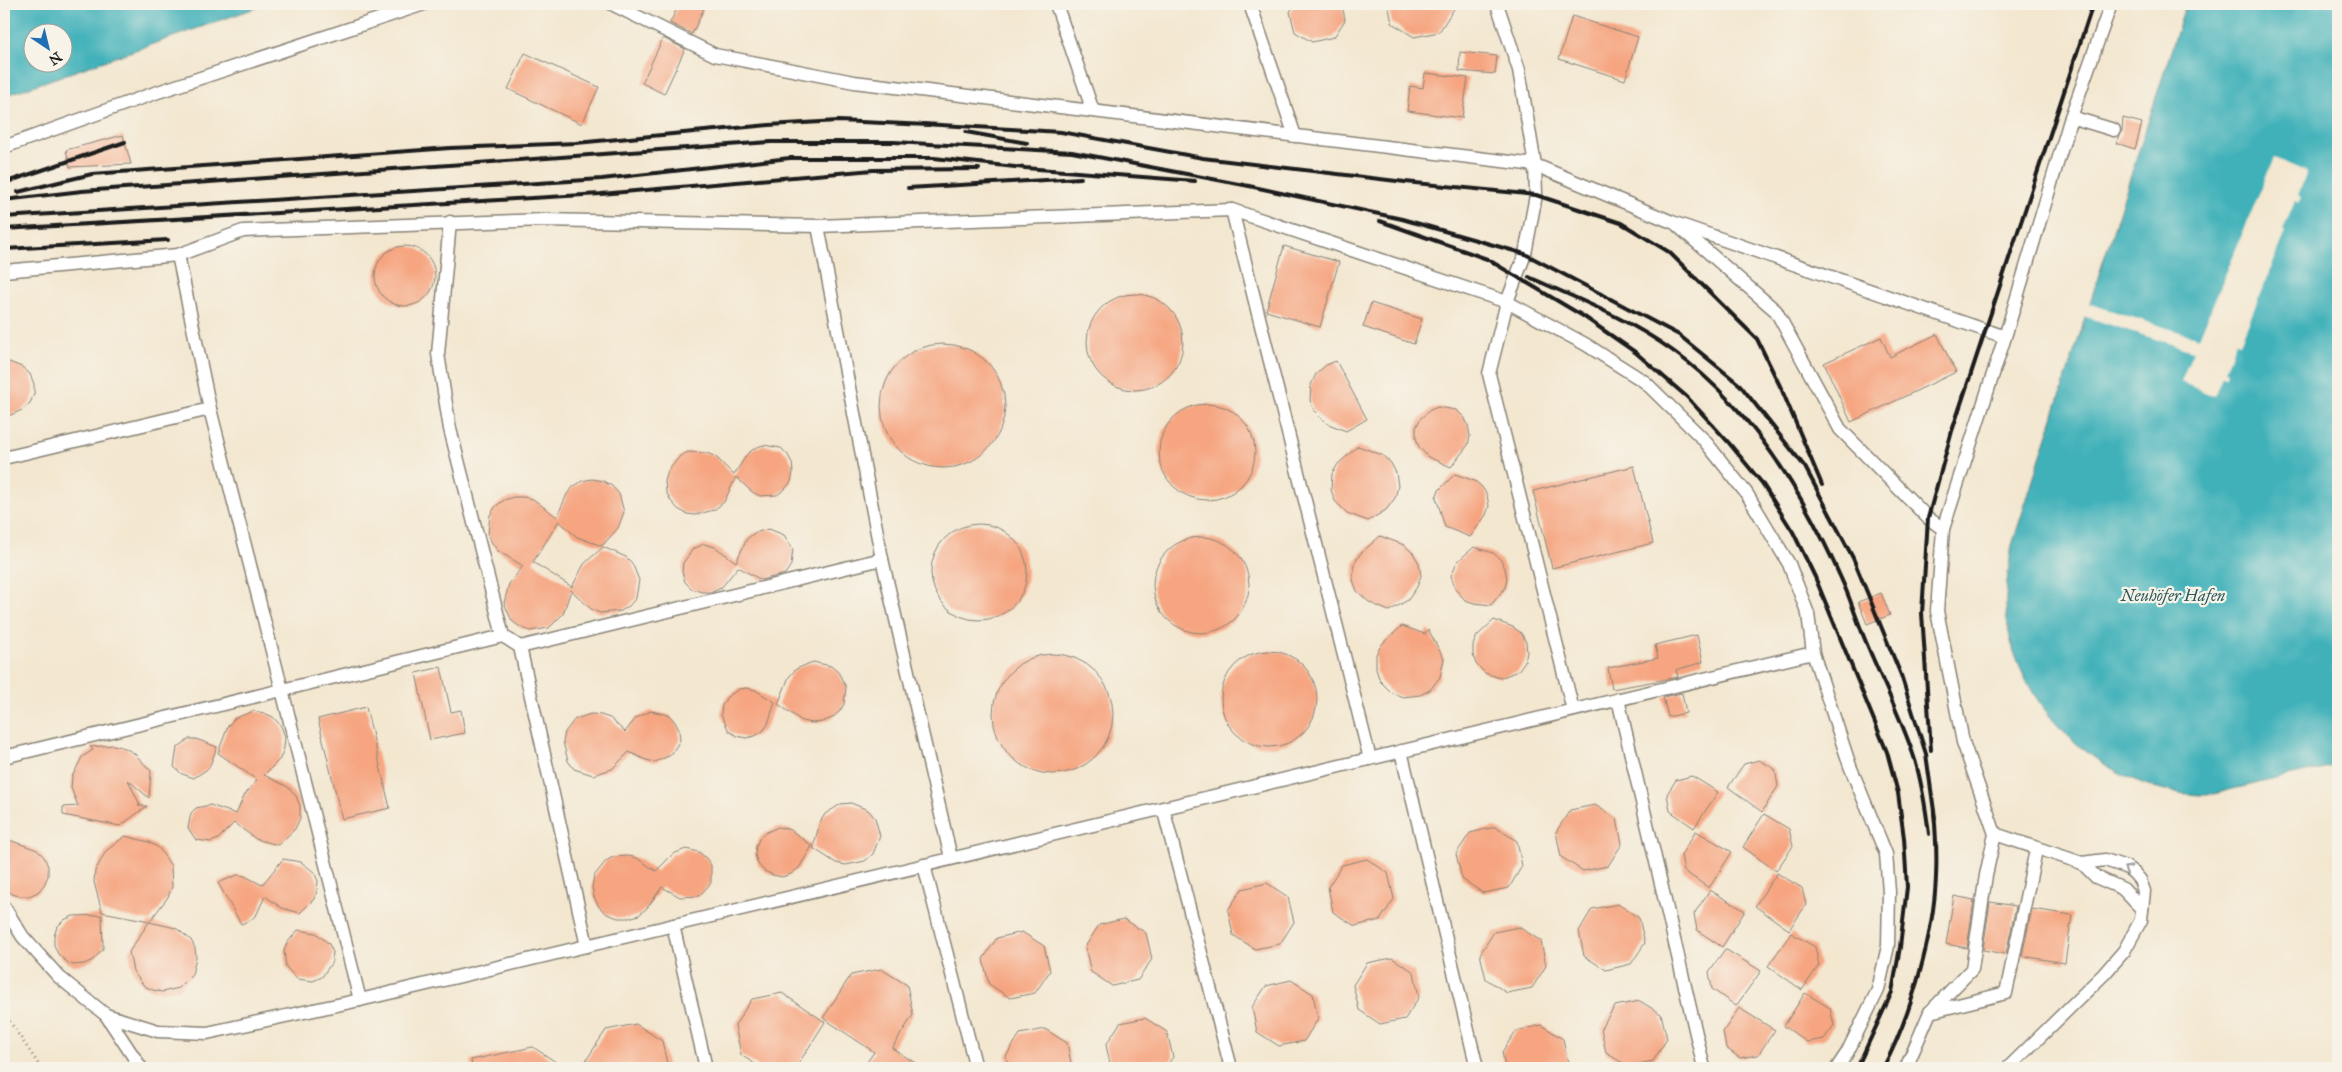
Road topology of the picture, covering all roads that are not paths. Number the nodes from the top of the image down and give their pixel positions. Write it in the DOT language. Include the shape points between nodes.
graph roads {
  1 [pos="424,4"];
  2 [pos="612,4"];
  3 [pos="1056,4"];
  4 [pos="1250,4"];
  5 [pos="1497,4"];
  6 [pos="2111,4"];
  7 [pos="1093,111"];
  8 [pos="2071,117"];
  9 [pos="2114,130"];
  10 [pos="1295,136"];
  11 [pos="4,147"];
  12 [pos="1535,165"];
  13 [pos="1232,210"];
  14 [pos="450,222"];
  15 [pos="1672,222"];
  16 [pos="818,226"];
  17 [pos="178,255"];
  18 [pos="4,271"];
  19 [pos="1507,302"];
  20 [pos="2005,337"];
  21 [pos="210,409"];
  22 [pos="4,458"];
  23 [pos="1943,529"];
  24 [pos="882,559"];
  25 [pos="503,636"];
  26 [pos="520,646"];
  27 [pos="1813,653"];
  28 [pos="282,690"];
  29 [pos="1618,699"];
  30 [pos="1573,710"];
  31 [pos="1401,751"];
  32 [pos="4,757"];
  33 [pos="1370,759"];
  34 [pos="1162,808"];
  35 [pos="1995,834"];
  36 [pos="2036,850"];
  37 [pos="951,858"];
  38 [pos="2082,863"];
  39 [pos="924,865"];
  40 [pos="4,908"];
  41 [pos="2142,909"];
  42 [pos="673,925"];
  43 [pos="587,946"];
  44 [pos="360,1000"];
  45 [pos="1930,1012"];
  46 [pos="106,1015"];
  47 [pos="141,1068"];
  48 [pos="706,1068"];
  49 [pos="976,1068"];
  50 [pos="1231,1068"];
  51 [pos="1477,1068"];
  52 [pos="1704,1068"];
  53 [pos="1837,1068"];
  54 [pos="1906,1068"];
  55 [pos="2008,1068"];
  1 -- 11 [label="lane"];
  2 -- 7 [label="lane" via="715,56 854,82"];
  3 -- 7 [label="lane"];
  4 -- 10 [label="lane"];
  5 -- 12 [label="lane" via="1518,70"];
  6 -- 8 [label="lane"];
  7 -- 10 [label="lane"];
  8 -- 9 [label="lane"];
  8 -- 20 [label="lane"];
  10 -- 12 [label="lane"];
  12 -- 15 [label="lane"];
  12 -- 19 [label="lane" via="1536,195 1525,254"];
  13 -- 16 [label="lane"];
  13 -- 19 [label="lane"];
  13 -- 33 [label="lane"];
  14 -- 16 [label="lane" via="545,220"];
  14 -- 17 [label="lane" via="243,231"];
  14 -- 25 [label="lane" via="438,354 450,429"];
  15 -- 20 [label="lane"];
  15 -- 23 [label="lane" via="1776,311 1840,429 1928,518"];
  16 -- 24 [label="lane"];
  17 -- 18 [label="lane"];
  17 -- 21 [label="lane"];
  19 -- 27 [label="lane" via="1585,344 1645,382 1704,440 1747,494 1789,564 1808,614"];
  19 -- 30 [label="lane" via="1489,374"];
  20 -- 23 [label="lane"];
  21 -- 22 [label="lane"];
  21 -- 28 [label="lane"];
  23 -- 35 [label="lane" via="1937,611 1963,742"];
  24 -- 26 [label="lane"];
  24 -- 37 [label="lane"];
  25 -- 26 [label="lane"];
  25 -- 28 [label="lane"];
  26 -- 43 [label="lane"];
  27 -- 29 [label="lane"];
  27 -- 53 [label="lane" via="1850,766 1886,854 1889,892 1888,946 1878,990"];
  28 -- 32 [label="lane"];
  28 -- 44 [label="lane"];
  29 -- 30 [label="lane"];
  29 -- 52 [label="lane"];
  30 -- 31 [label="lane"];
  31 -- 33 [label="lane"];
  31 -- 51 [label="lane"];
  33 -- 34 [label="lane"];
  34 -- 37 [label="lane"];
  34 -- 50 [label="lane"];
  35 -- 36 [label="lane"];
  35 -- 45 [label="lane" via="1972,969"];
  36 -- 38 [label="lane"];
  36 -- 45 [label="lane" via="2006,993"];
  37 -- 39 [label="lane"];
  38 -- 41 [label="lane" via="2096,877 2123,889"];
  41 -- 38 [label="lane, one-way" via="2142,885 2134,873 2106,860"];
  39 -- 42 [label="lane"];
  39 -- 49 [label="lane"];
  40 -- 46 [label="lane" via="23,937 59,977"];
  41 -- 55 [label="lane" via="2137,929 2117,960"];
  42 -- 43 [label="lane"];
  42 -- 48 [label="lane"];
  43 -- 44 [label="lane"];
  44 -- 46 [label="lane" via="207,1033 158,1030"];
  45 -- 54 [label="lane"];
  46 -- 47 [label="lane"];
}
